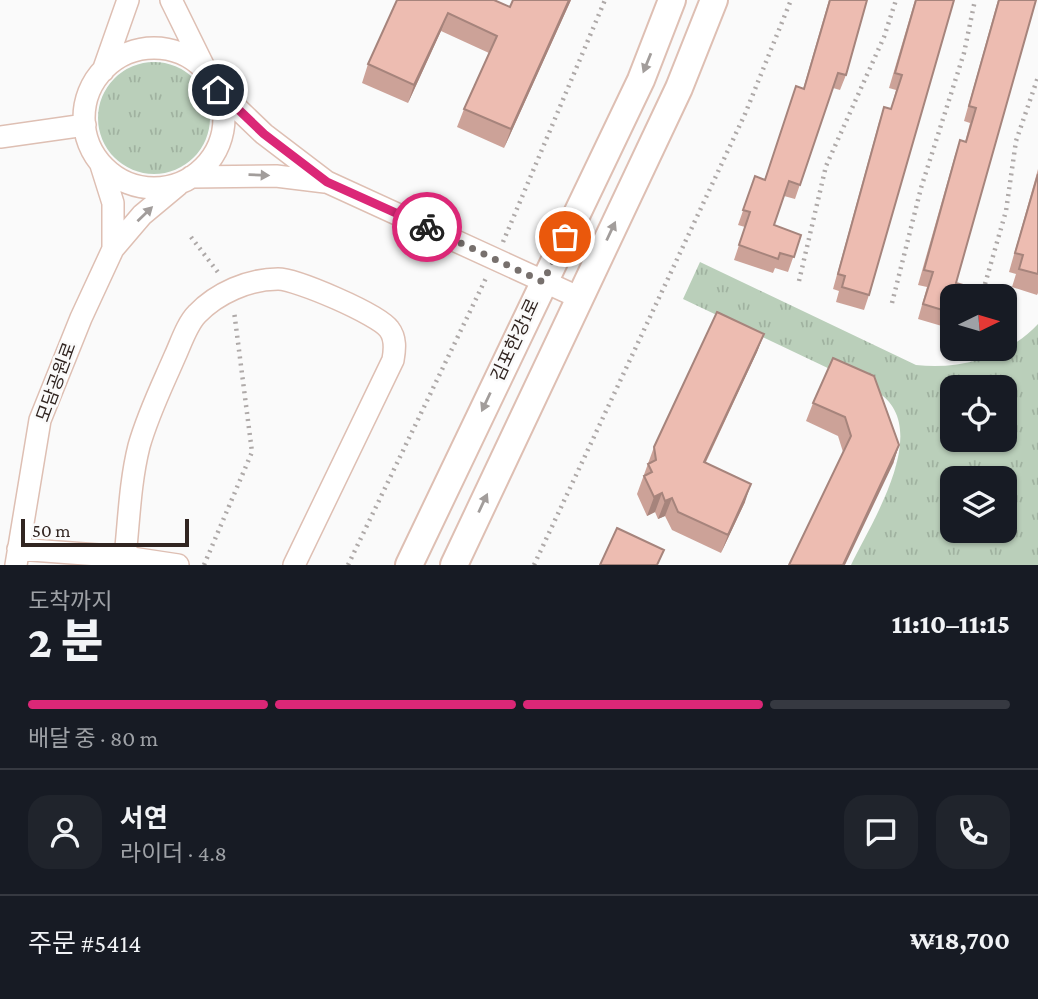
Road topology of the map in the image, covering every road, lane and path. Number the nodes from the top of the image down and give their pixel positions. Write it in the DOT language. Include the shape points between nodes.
graph roads {
  1 [pos="128,0"];
  2 [pos="171,0"];
  3 [pos="605,0"];
  4 [pos="672,0"];
  5 [pos="714,0"];
  6 [pos="791,0"];
  7 [pos="896,0"];
  8 [pos="975,0"];
  9 [pos="205,70"];
  10 [pos="102,71"];
  11 [pos="1038,77"];
  12 [pos="218,90"];
  13 [pos="85,125"];
  14 [pos="0,137"];
  15 [pos="100,163"];
  16 [pos="186,180"];
  17 [pos="327,182"];
  18 [pos="191,237"];
  19 [pos="113,249"];
  20 [pos="496,259"];
  21 [pos="799,281"];
  22 [pos="543,282"];
  23 [pos="985,284"];
  24 [pos="232,290"];
  25 [pos="580,298"];
  26 [pos="892,303"];
  27 [pos="17,557"];
  28 [pos="125,557"];
  29 [pos="178,565"];
  30 [pos="204,565"];
  31 [pos="294,565"];
  32 [pos="348,565"];
  33 [pos="409,565"];
  34 [pos="454,565"];
  35 [pos="534,565"];
  1 -- 10 [label="street"];
  2 -- 9 [label="street"];
  3 -- 20 [label="path"];
  4 -- 22 [label="street, 김포한강1로, one-way" via="640,80"];
  25 -- 5 [label="street, one-way" via="679,88"];
  6 -- 35 [label="path" via="745,114"];
  7 -- 21 [label="path" via="826,166"];
  8 -- 26 [label="path"];
  9 -- 10 [label="street" via="187,56 165,49 142,49"];
  9 -- 12 [label="street"];
  10 -- 13 [label="street" via="85,106"];
  11 -- 23 [label="path" via="1018,132 1006,211"];
  12 -- 16 [label="street" via="224,111 223,133 214,154"];
  12 -- 17 [label="street" via="264,134"];
  13 -- 14 [label="street"];
  13 -- 15 [label="street"];
  15 -- 16 [label="street" via="117,178 138,186 160,188"];
  15 -- 19 [label="street" via="113,203"];
  16 -- 17 [label="street, one-way" via="276,176"];
  19 -- 16 [label="street, one-way" via="142,215"];
  17 -- 20 [label="street"];
  18 -- 24 [label="path"];
  19 -- 27 [label="street, 모담공원로" via="40,420"];
  20 -- 22 [label="street"];
  20 -- 32 [label="path"];
  22 -- 25 [label="street"];
  22 -- 33 [label="street, 김포한강1로, one-way"];
  24 -- 28 [label="street" via="211,300 194,316 149,415 132,485"];
  24 -- 30 [label="path" via="252,452"];
  24 -- 31 [label="street" via="257,281 297,281 375,318 389,329 396,345 393,360"];
  34 -- 25 [label="street, one-way"];
  27 -- 28 [label="street"];
  28 -- 29 [label="street"];
}
